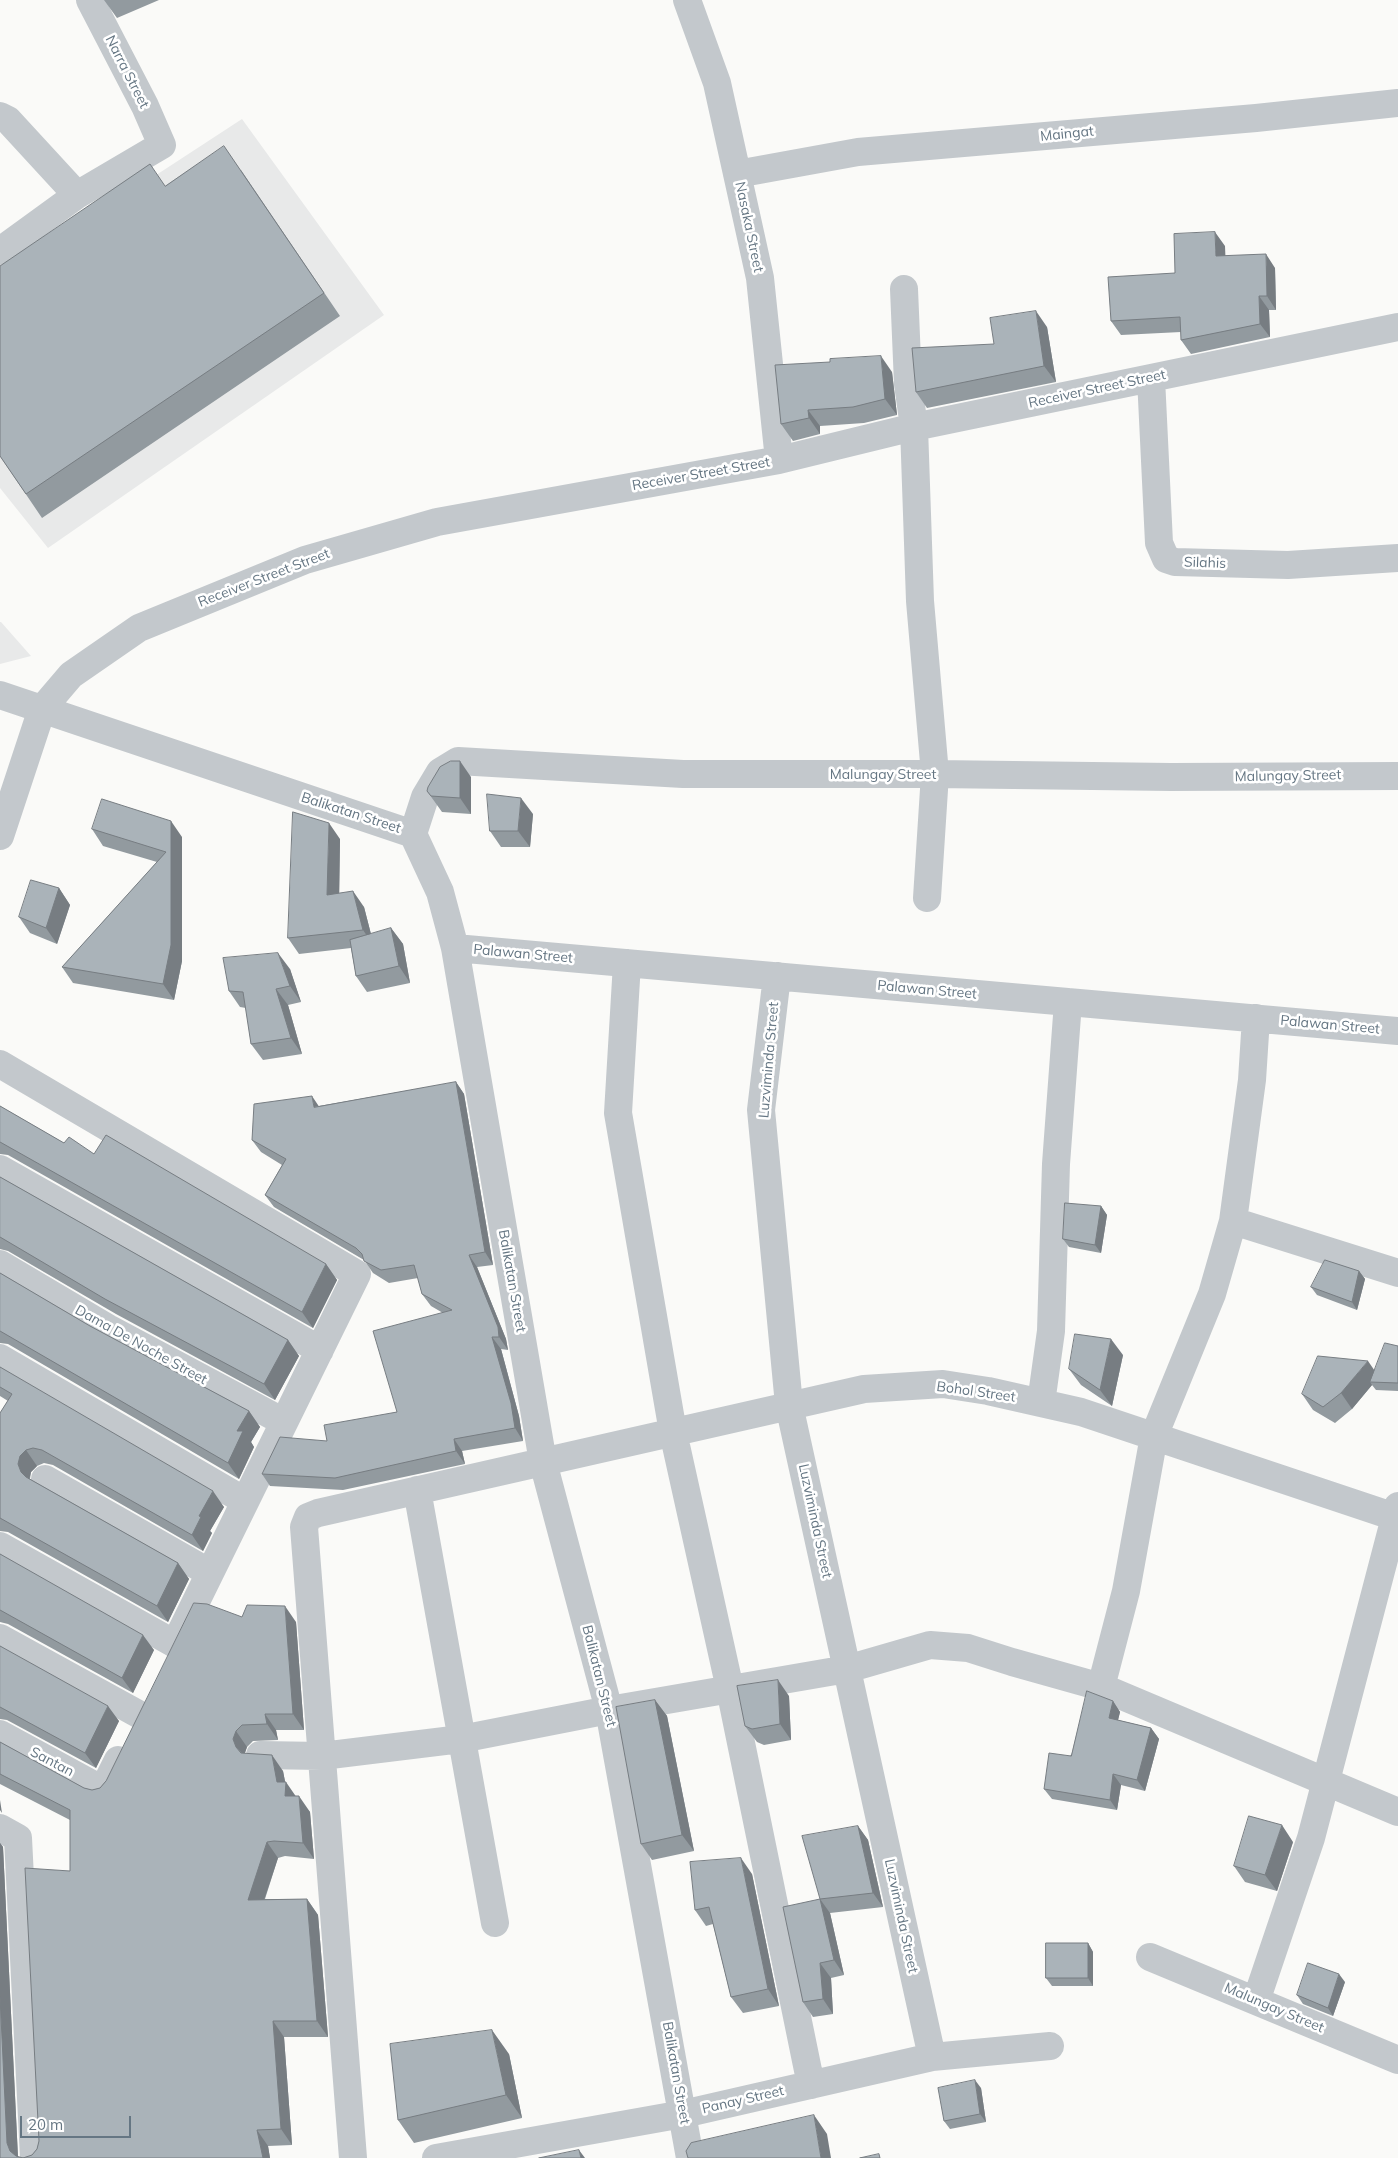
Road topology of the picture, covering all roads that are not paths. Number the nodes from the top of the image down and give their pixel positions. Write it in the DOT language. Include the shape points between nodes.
graph roads {
  1 [pos="90,0"];
  2 [pos="687,0"];
  3 [pos="1398,103"];
  4 [pos="0,116"];
  5 [pos="737,174"];
  6 [pos="77,195"];
  7 [pos="0,251"];
  8 [pos="904,288"];
  9 [pos="1398,327"];
  10 [pos="1151,378"];
  11 [pos="914,427"];
  12 [pos="779,460"];
  13 [pos="1398,558"];
  14 [pos="0,695"];
  15 [pos="42,709"];
  16 [pos="935,774"];
  17 [pos="1398,776"];
  18 [pos="414,834"];
  19 [pos="0,836"];
  20 [pos="927,898"];
  21 [pos="455,948"];
  22 [pos="626,963"];
  23 [pos="777,976"];
  24 [pos="1068,1002"];
  25 [pos="1256,1018"];
  26 [pos="1398,1031"];
  27 [pos="0,1064"];
  28 [pos="0,1169"];
  29 [pos="1233,1221"];
  30 [pos="0,1264"];
  31 [pos="1398,1273"];
  32 [pos="320,1350"];
  33 [pos="0,1358"];
  34 [pos="1041,1403"];
  35 [pos="789,1405"];
  36 [pos="284,1422"];
  37 [pos="673,1432"];
  38 [pos="1154,1436"];
  39 [pos="543,1462"];
  40 [pos="45,1479"];
  41 [pos="417,1490"];
  42 [pos="245,1502"];
  43 [pos="1397,1514"];
  44 [pos="0,1546"];
  45 [pos="210,1573"];
  46 [pos="0,1638"];
  47 [pos="175,1644"];
  48 [pos="847,1668"];
  49 [pos="162,1670"];
  50 [pos="1100,1687"];
  51 [pos="730,1689"];
  52 [pos="609,1710"];
  53 [pos="0,1734"];
  54 [pos="461,1739"];
  55 [pos="260,1754"];
  56 [pos="322,1756"];
  57 [pos="1326,1780"];
  58 [pos="1398,1812"];
  59 [pos="0,1828"];
  60 [pos="495,1923"];
  61 [pos="1150,1957"];
  62 [pos="1256,2001"];
  63 [pos="1050,2046"];
  64 [pos="932,2057"];
  65 [pos="1398,2060"];
  66 [pos="811,2085"];
  67 [pos="683,2114"];
  68 [pos="34,2158"];
  69 [pos="352,2158"];
  70 [pos="436,2158"];
  71 [pos="690,2158"];
  1 -- 6 [label="street, Narra Street" via="162,145"];
  2 -- 5 [label="street, Nasaka Street" via="717,83"];
  3 -- 5 [label="street, Maingat" via="858,152"];
  4 -- 6 [label="street" via="8,120"];
  5 -- 12 [label="street, Nasaka Street" via="760,278"];
  6 -- 7 [label="street"];
  8 -- 11 [label="street" via="908,384"];
  9 -- 10 [label="street, Receiver Street Street"];
  10 -- 11 [label="street, Receiver Street Street"];
  10 -- 13 [label="street, Silahis" via="1159,543 1166,559 1175,562 1288,565"];
  11 -- 12 [label="street, Receiver Street Street"];
  11 -- 16 [label="street" via="920,600"];
  12 -- 15 [label="street, Receiver Street Street" via="437,522 305,560 139,628 71,676"];
  14 -- 15 [label="street, Balikatan Street"];
  15 -- 18 [label="street, Balikatan Street"];
  15 -- 19 [label="street"];
  16 -- 17 [label="street, Malungay Street"];
  16 -- 18 [label="street, Malungay Street" via="683,774 458,761 440,772 426,797"];
  16 -- 20 [label="street"];
  18 -- 21 [label="street, Balikatan Street" via="440,892"];
  21 -- 22 [label="street, Palawan Street"];
  21 -- 39 [label="street, Balikatan Street"];
  22 -- 23 [label="street, Palawan Street"];
  22 -- 37 [label="street" via="618,1113"];
  23 -- 24 [label="street, Palawan Street"];
  23 -- 35 [label="street, Luzviminda Street" via="761,1110"];
  24 -- 25 [label="street, Palawan Street"];
  24 -- 34 [label="street" via="1056,1164 1052,1331"];
  25 -- 26 [label="street, Palawan Street"];
  25 -- 29 [label="street" via="1251,1090"];
  27 -- 32 [label="street" via="357,1274"];
  28 -- 32 [label="street"];
  29 -- 31 [label="street"];
  29 -- 38 [label="street" via="1212,1294"];
  30 -- 36 [label="street, Dama De Noche Street" via="108,1328"];
  32 -- 36 [label="street"];
  33 -- 42 [label="street"];
  34 -- 35 [label="street, Bohol Street" via="943,1384 864,1389"];
  34 -- 38 [label="street, Bohol Street" via="1081,1412"];
  35 -- 37 [label="street, Bohol Street"];
  35 -- 48 [label="street, Luzviminda Street"];
  36 -- 42 [label="street"];
  37 -- 39 [label="street, Bohol Street"];
  37 -- 51 [label="street"];
  38 -- 43 [label="street, Bohol Street"];
  38 -- 50 [label="street" via="1126,1590"];
  39 -- 41 [label="street, Bohol Street"];
  39 -- 52 [label="street, Balikatan Street"];
  40 -- 45 [label="street"];
  41 -- 54 [label="street"];
  41 -- 56 [label="street, Bohol Street" via="318,1513 308,1518 304,1527"];
  42 -- 45 [label="street"];
  43 -- 57 [label="street"];
  44 -- 47 [label="street"];
  45 -- 47 [label="street"];
  46 -- 53 [label="street, Santan" via="144,1706 104,1790"];
  47 -- 49 [label="street"];
  48 -- 50 [label="street" via="930,1645 968,1648"];
  48 -- 51 [label="street"];
  48 -- 64 [label="street, Luzviminda Street"];
  50 -- 57 [label="street"];
  51 -- 52 [label="street"];
  51 -- 66 [label="street"];
  52 -- 54 [label="street"];
  52 -- 67 [label="street, Balikatan Street"];
  54 -- 56 [label="street"];
  54 -- 60 [label="street"];
  55 -- 56 [label="street"];
  56 -- 69 [label="street, Bohol Street"];
  57 -- 58 [label="street"];
  57 -- 62 [label="street" via="1311,1838"];
  59 -- 68 [label="street" via="18,1838"];
  61 -- 62 [label="street, Malungay Street"];
  62 -- 65 [label="street, Malungay Street"];
  63 -- 64 [label="street, Panay Street"];
  64 -- 66 [label="street, Panay Street"];
  66 -- 67 [label="street, Panay Street"];
  67 -- 70 [label="street, Panay Street"];
  67 -- 71 [label="street, Balikatan Street"];
}
